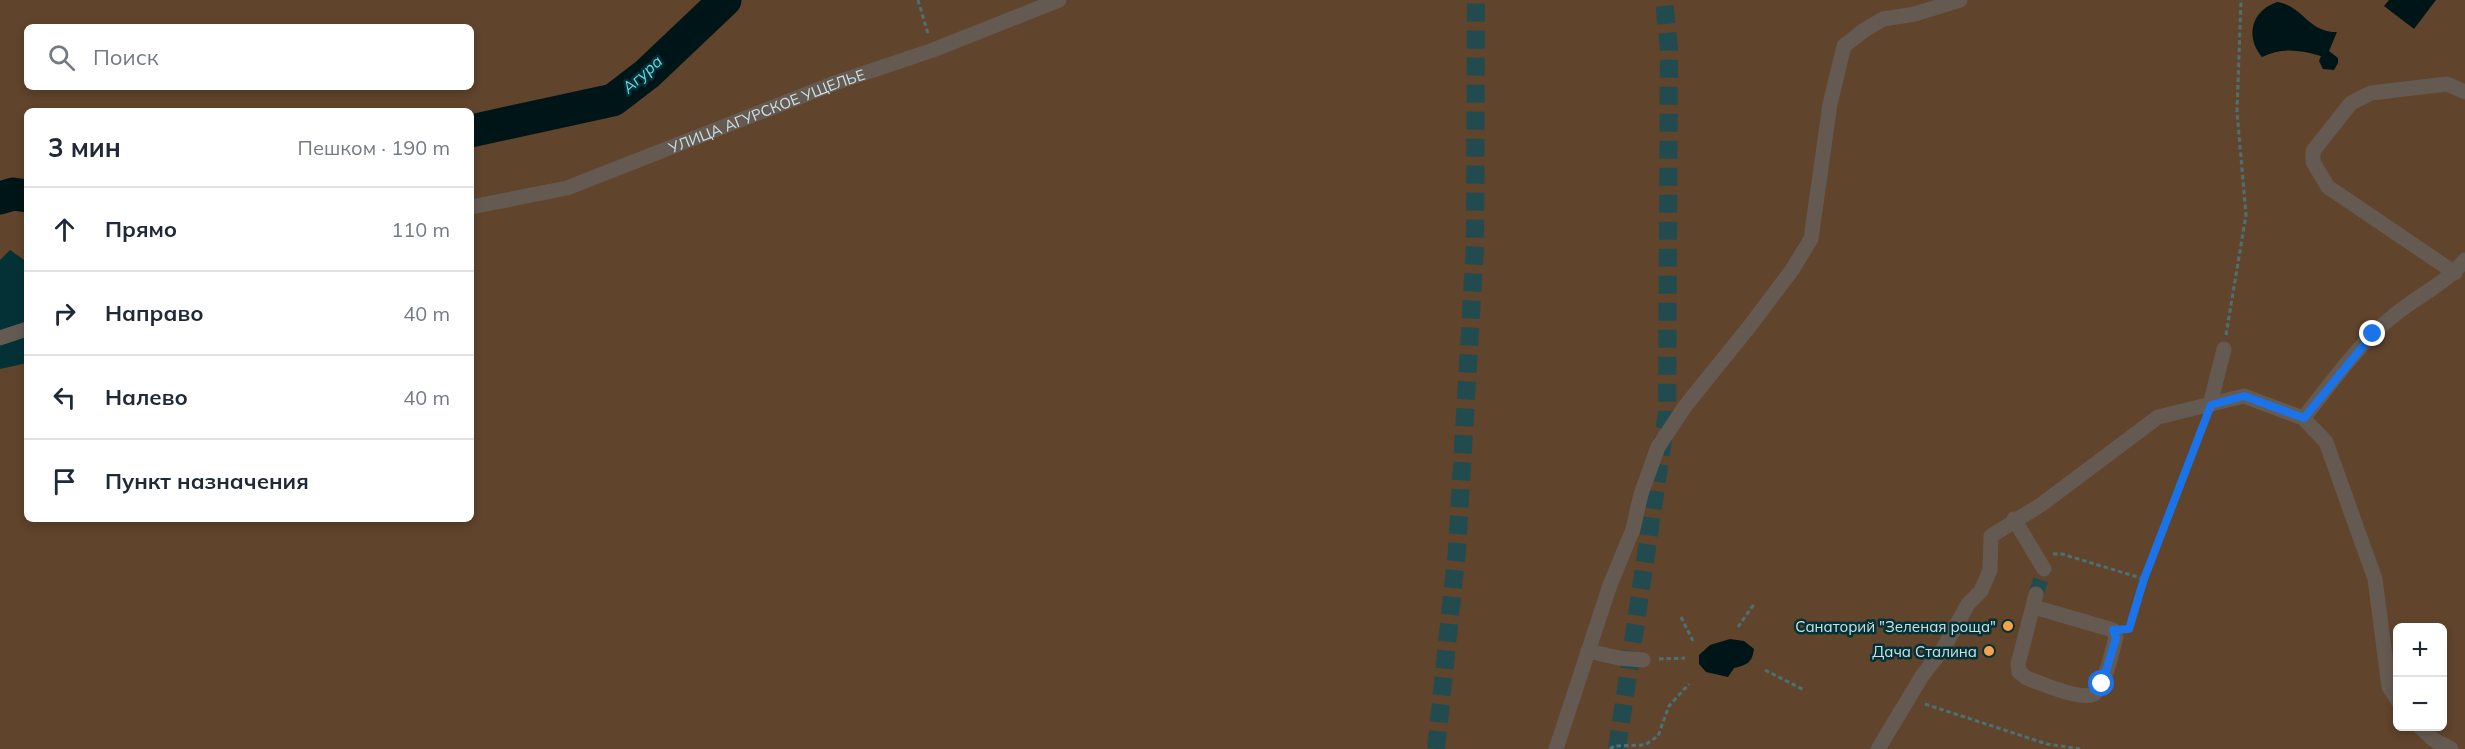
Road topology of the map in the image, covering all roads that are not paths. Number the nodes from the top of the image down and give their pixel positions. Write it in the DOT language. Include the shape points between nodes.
graph roads {
  1 [pos="1059,0"];
  2 [pos="1960,0"];
  3 [pos="2465,92"];
  4 [pos="474,206"];
  5 [pos="2465,260"];
  6 [pos="2455,273"];
  7 [pos="24,329"];
  8 [pos="0,338"];
  9 [pos="2224,349"];
  10 [pos="2211,405"];
  11 [pos="2304,418"];
  12 [pos="2014,519"];
  13 [pos="2044,568"];
  14 [pos="2113,630"];
  15 [pos="1588,651"];
  16 [pos="1642,660"];
  17 [pos="2393,694"];
  18 [pos="2424,731"];
  19 [pos="1556,749"];
  20 [pos="1878,749"];
  21 [pos="2451,749"];
  1 -- 4 [label="street, УЛИЦА АГУРСКОЕ УЩЕЛЬЕ" via="567,188"];
  2 -- 15 [label="street" via="1883,19 1844,46 1830,104 1811,239 1792,270 1686,405 1658,447"];
  3 -- 6 [label="street" via="2447,84 2371,93 2350,103 2313,151 2313,162 2328,187"];
  5 -- 6 [label="street"];
  6 -- 11 [label="street" via="2392,316 2373,334"];
  7 -- 8 [label="street"];
  9 -- 10 [label="street"];
  10 -- 11 [label="street" via="2244,396"];
  10 -- 12 [label="street" via="2158,417 2042,504"];
  11 -- 17 [label="street" via="2326,442 2375,579"];
  12 -- 13 [label="street"];
  12 -- 20 [label="street" via="1991,536 1990,570 1981,591 1968,604"];
  14 -- 14 [label="street" via="2116,638 2102,684 2094,693 2084,696 2019,672 2035,600"];
  15 -- 16 [label="street"];
  15 -- 19 [label="street"];
  18 -- 21 [label="street"];
}
